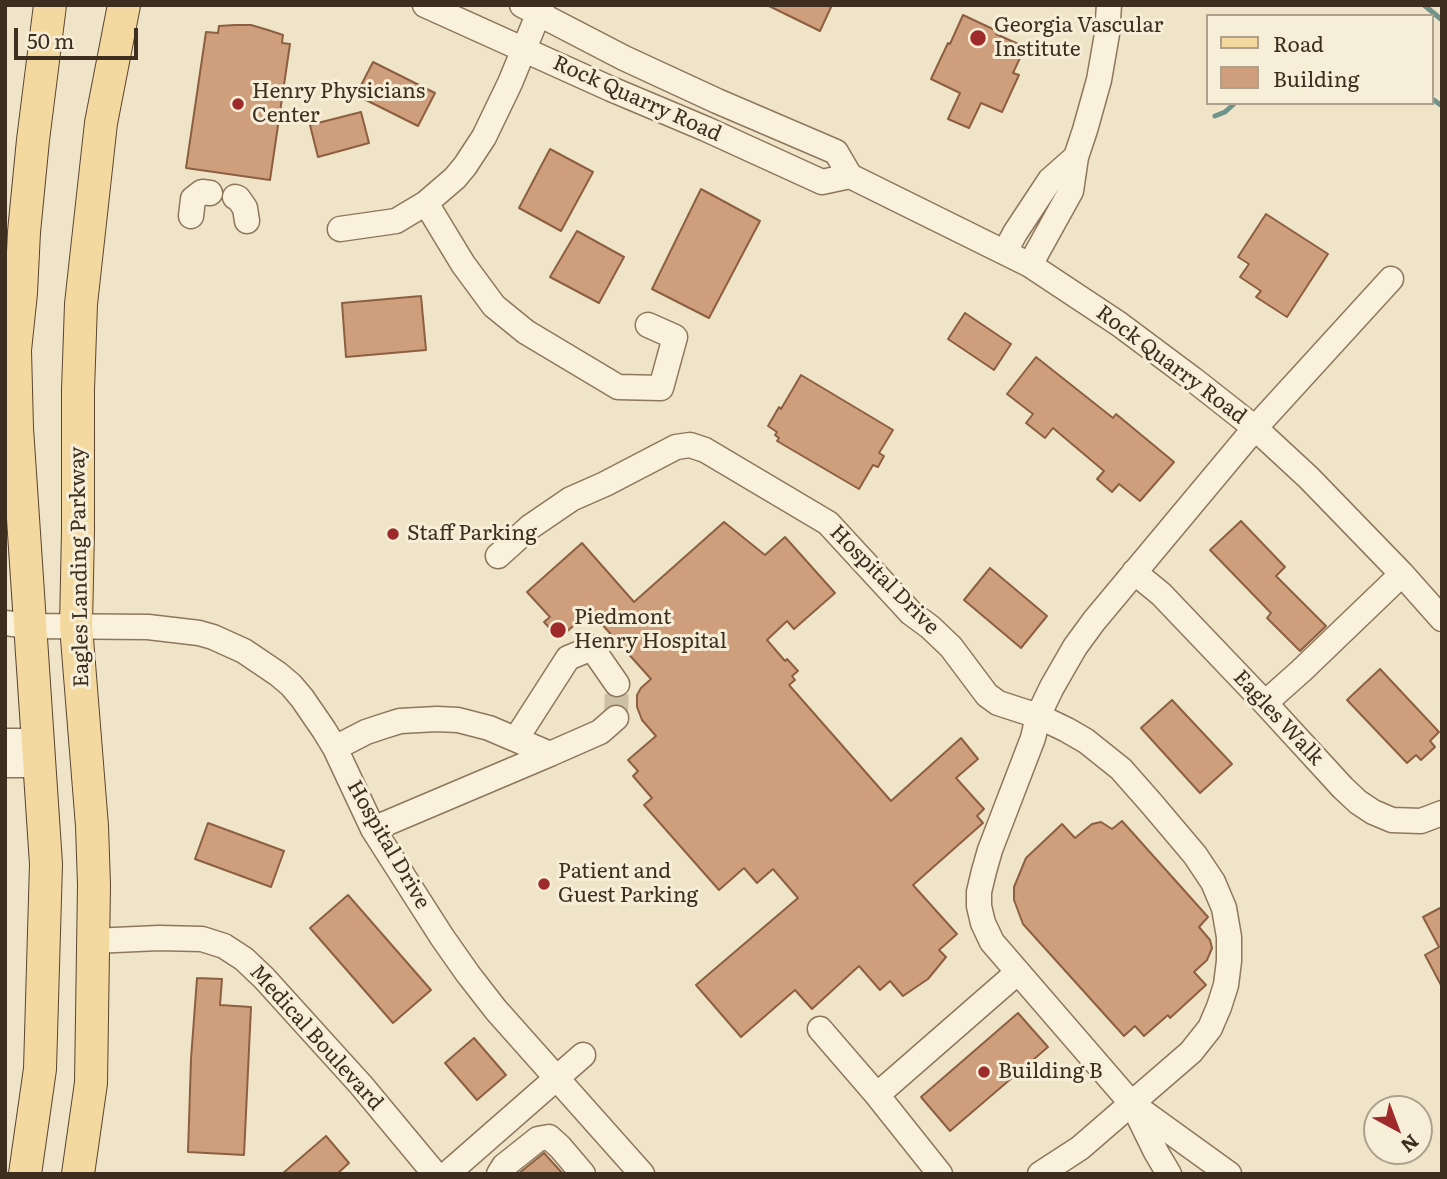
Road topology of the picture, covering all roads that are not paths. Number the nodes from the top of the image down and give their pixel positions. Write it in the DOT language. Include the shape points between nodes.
graph roads {
  1 [pos="50,5"];
  2 [pos="124,5"];
  3 [pos="425,5"];
  4 [pos="1109,5"];
  5 [pos="534,8"];
  6 [pos="523,50"];
  7 [pos="1076,157"];
  8 [pos="850,176"];
  9 [pos="210,194"];
  10 [pos="235,197"];
  11 [pos="426,203"];
  12 [pos="191,216"];
  13 [pos="247,221"];
  14 [pos="340,229"];
  15 [pos="1005,252"];
  16 [pos="1030,265"];
  17 [pos="1391,279"];
  18 [pos="648,325"];
  19 [pos="1255,428"];
  20 [pos="498,556"];
  21 [pos="1134,572"];
  22 [pos="1402,574"];
  23 [pos="1442,620"];
  24 [pos="18,625"];
  25 [pos="76,626"];
  26 [pos="617,684"];
  27 [pos="1265,703"];
  28 [pos="1038,716"];
  29 [pos="616,718"];
  30 [pos="516,739"];
  31 [pos="5,741"];
  32 [pos="335,748"];
  33 [pos="39,753"];
  34 [pos="550,754"];
  35 [pos="5,765"];
  36 [pos="1442,813"];
  37 [pos="373,829"];
  38 [pos="93,941"];
  39 [pos="1018,972"];
  40 [pos="820,1029"];
  41 [pos="583,1055"];
  42 [pos="556,1078"];
  43 [pos="877,1095"];
  44 [pos="1132,1104"];
  45 [pos="25,1174"];
  46 [pos="78,1174"];
  47 [pos="435,1174"];
  48 [pos="447,1174"];
  49 [pos="499,1174"];
  50 [pos="583,1174"];
  51 [pos="642,1174"];
  52 [pos="940,1174"];
  53 [pos="1040,1174"];
  54 [pos="1169,1174"];
  55 [pos="1229,1174"];
  1 -- 24 [label="main road" via="15,350"];
  2 -- 25 [label="main road, Eagles Landing Parkway" via="101,123 81,303"];
  3 -- 6 [label="street, Rock Quarry Road"];
  4 -- 7 [label="street" via="1099,80"];
  5 -- 6 [label="street"];
  5 -- 8 [label="street, Rock Quarry Road" via="624,58 836,152"];
  6 -- 8 [label="street, Rock Quarry Road" via="822,182"];
  6 -- 11 [label="street" via="484,137 455,178"];
  7 -- 15 [label="street" via="1050,180"];
  7 -- 16 [label="street" via="1071,191"];
  8 -- 15 [label="street, Rock Quarry Road"];
  9 -- 12 [label="street" via="202,192 193,199"];
  10 -- 13 [label="street" via="245,208"];
  11 -- 14 [label="street" via="396,221"];
  11 -- 18 [label="street" via="494,306 526,332 618,387 661,388 675,337"];
  15 -- 16 [label="street, Rock Quarry Road"];
  16 -- 19 [label="street, Rock Quarry Road" via="1119,324"];
  17 -- 19 [label="street"];
  19 -- 21 [label="street"];
  19 -- 22 [label="street, Rock Quarry Road"];
  20 -- 28 [label="street, Hospital Drive" via="571,499 677,447 690,445 828,523 911,613 951,647 987,695"];
  21 -- 27 [label="street, Eagles Walk" via="1161,594"];
  21 -- 28 [label="street" via="1075,648"];
  22 -- 23 [label="street, Rock Quarry Road"];
  22 -- 27 [label="street"];
  24 -- 25 [label="street, Hospital Drive"];
  24 -- 33 [label="main road"];
  25 -- 32 [label="street, Hospital Drive" via="181,630 214,637 244,651 291,685"];
  25 -- 38 [label="main road, Eagles Landing Parkway" via="92,826"];
  26 -- 30 [label="street" via="592,648 568,658"];
  27 -- 36 [label="street, Eagles Walk" via="1343,788 1373,812 1413,822"];
  28 -- 39 [label="street" via="979,892 983,923 992,942"];
  28 -- 44 [label="street, Hospital Drive" via="1086,741 1121,769 1195,855 1224,908 1229,961 1226,985 1210,1028 1191,1052"];
  29 -- 34 [label="street" via="600,732"];
  30 -- 32 [label="street" via="458,720 418,719 366,732"];
  30 -- 34 [label="street"];
  31 -- 33 [label="street"];
  32 -- 37 [label="street, Hospital Drive"];
  33 -- 35 [label="street"];
  33 -- 45 [label="main road" via="46,864 41,1041"];
  34 -- 37 [label="street"];
  37 -- 42 [label="street, Hospital Drive" via="468,974"];
  38 -- 46 [label="main road, Eagles Landing Parkway" via="91,1083"];
  38 -- 47 [label="street, Medical Boulevard" via="202,939 244,958"];
  39 -- 43 [label="street"];
  39 -- 44 [label="street"];
  40 -- 43 [label="street"];
  41 -- 42 [label="street"];
  42 -- 48 [label="street"];
  42 -- 51 [label="street, Hospital Drive"];
  43 -- 52 [label="street"];
  44 -- 53 [label="street, Hospital Drive" via="1080,1148"];
  44 -- 54 [label="street"];
  44 -- 55 [label="street"];
  49 -- 50 [label="street" via="538,1139 549,1137"];
}
